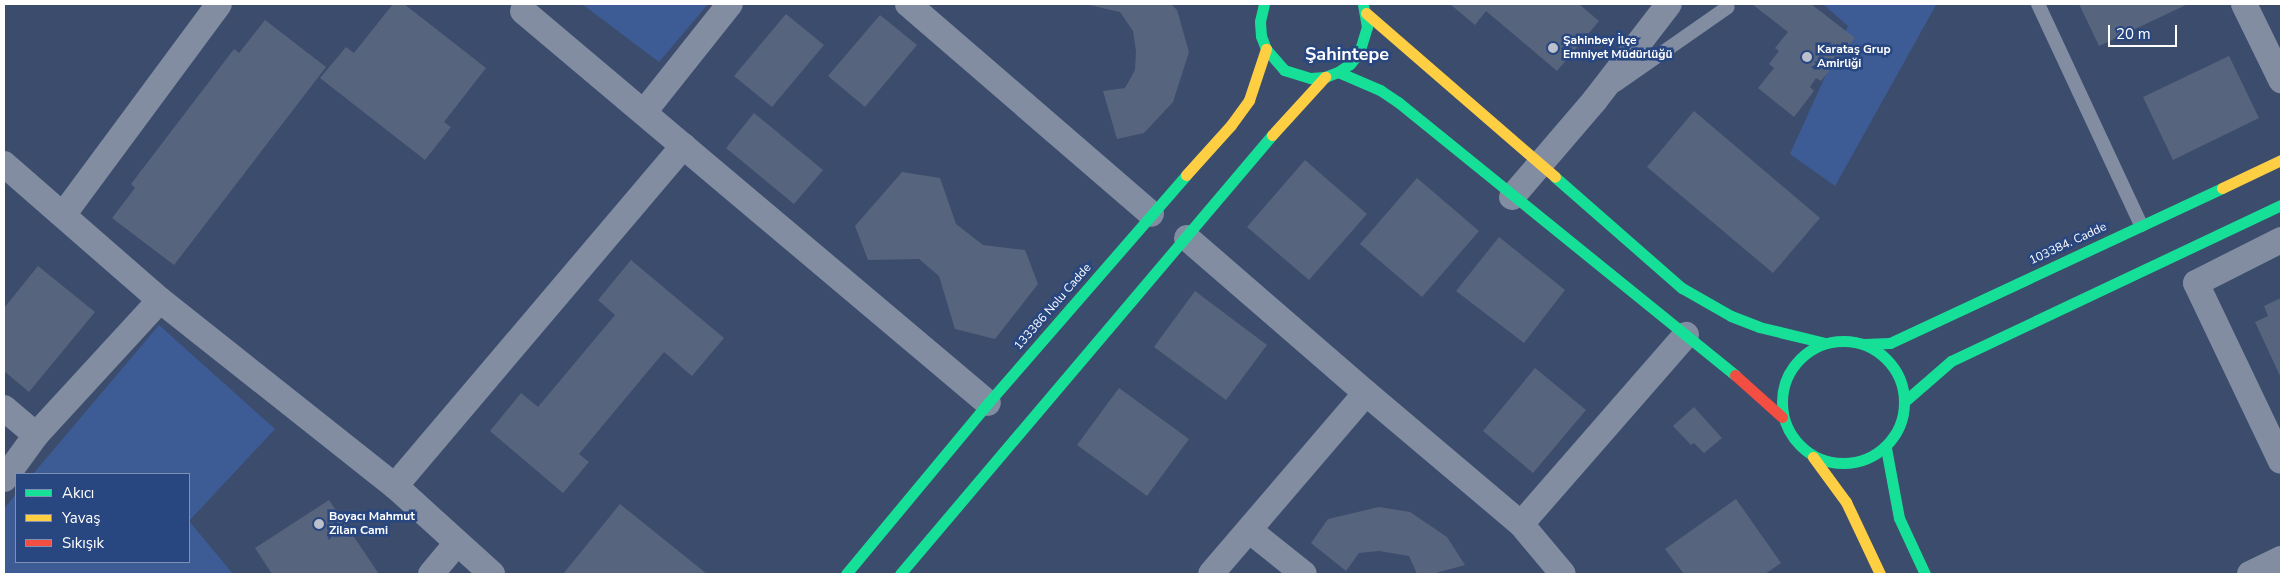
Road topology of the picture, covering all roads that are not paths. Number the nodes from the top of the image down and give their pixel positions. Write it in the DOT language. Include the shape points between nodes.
graph roads {
  1 [pos="220,4"];
  2 [pos="730,4"];
  3 [pos="908,4"];
  4 [pos="1669,4"];
  5 [pos="2038,4"];
  6 [pos="2244,4"];
  7 [pos="1262,5"];
  8 [pos="522,6"];
  9 [pos="1728,7"];
  10 [pos="1364,8"];
  11 [pos="1266,49"];
  12 [pos="1338,72"];
  13 [pos="1325,77"];
  14 [pos="2281,80"];
  15 [pos="1595,100"];
  16 [pos="644,112"];
  17 [pos="683,146"];
  18 [pos="2281,160"];
  19 [pos="4,164"];
  20 [pos="1541,164"];
  21 [pos="1512,196"];
  22 [pos="2281,205"];
  23 [pos="1151,214"];
  24 [pos="63,215"];
  25 [pos="2141,225"];
  26 [pos="1187,238"];
  27 [pos="2281,240"];
  28 [pos="160,300"];
  29 [pos="1686,335"];
  30 [pos="1825,343"];
  31 [pos="1864,344"];
  32 [pos="1366,393"];
  33 [pos="1905,401"];
  34 [pos="988,403"];
  35 [pos="4,408"];
  36 [pos="1782,417"];
  37 [pos="36,435"];
  38 [pos="1886,448"];
  39 [pos="1813,457"];
  40 [pos="2281,461"];
  41 [pos="4,479"];
  42 [pos="395,486"];
  43 [pos="1521,524"];
  44 [pos="1248,530"];
  45 [pos="457,543"];
  46 [pos="2281,559"];
  47 [pos="431,574"];
  48 [pos="492,574"];
  49 [pos="846,574"];
  50 [pos="900,574"];
  51 [pos="1211,574"];
  52 [pos="1304,574"];
  53 [pos="1563,574"];
  54 [pos="1880,574"];
  55 [pos="1925,574"];
  56 [pos="2250,574"];
  1 -- 24 [label="street"];
  2 -- 16 [label="street"];
  3 -- 23 [label="street"];
  4 -- 15 [label="street"];
  5 -- 25 [label="lane"];
  6 -- 14 [label="street"];
  7 -- 11 [label="street" via="1260,29"];
  8 -- 16 [label="street"];
  9 -- 15 [label="lane"];
  10 -- 12 [label="street" via="1367,27 1359,53"];
  10 -- 20 [label="street"];
  11 -- 13 [label="street" via="1284,70 1311,78"];
  11 -- 23 [label="street, 133386 Nolu Cadde" via="1249,100 1231,125"];
  12 -- 13 [label="street"];
  12 -- 21 [label="street" via="1380,90 1398,102"];
  13 -- 26 [label="street" via="1293,110"];
  15 -- 20 [label="street"];
  16 -- 17 [label="street"];
  17 -- 34 [label="street"];
  17 -- 42 [label="street"];
  18 -- 25 [label="street, 103384. Cadde"];
  19 -- 24 [label="street"];
  20 -- 21 [label="street"];
  20 -- 30 [label="street" via="1682,288 1706,303 1759,327"];
  21 -- 29 [label="street"];
  22 -- 33 [label="street" via="1951,361"];
  23 -- 34 [label="street, 133386 Nolu Cadde"];
  24 -- 28 [label="street"];
  25 -- 31 [label="street, 103384. Cadde" via="1890,343"];
  26 -- 32 [label="street"];
  26 -- 50 [label="street"];
  27 -- 40 [label="street" via="2196,283"];
  28 -- 37 [label="street"];
  28 -- 42 [label="street"];
  29 -- 36 [label="street"];
  29 -- 43 [label="street"];
  30 -- 31 [label="street" via="1845,340"];
  30 -- 36 [label="street" via="1804,354 1789,372 1781,394"];
  31 -- 33 [label="street" via="1886,357 1900,377"];
  32 -- 43 [label="street"];
  32 -- 44 [label="street"];
  33 -- 38 [label="street" via="1900,426"];
  34 -- 49 [label="street, 133386 Nolu Cadde"];
  35 -- 37 [label="street"];
  36 -- 39 [label="street" via="1794,440"];
  37 -- 41 [label="street"];
  38 -- 39 [label="street" via="1864,461 1838,464"];
  38 -- 55 [label="street" via="1898,518"];
  39 -- 54 [label="street" via="1846,502"];
  42 -- 45 [label="street"];
  43 -- 53 [label="street"];
  44 -- 51 [label="street"];
  44 -- 52 [label="street"];
  45 -- 47 [label="street"];
  45 -- 48 [label="street"];
  46 -- 56 [label="street"];
}
